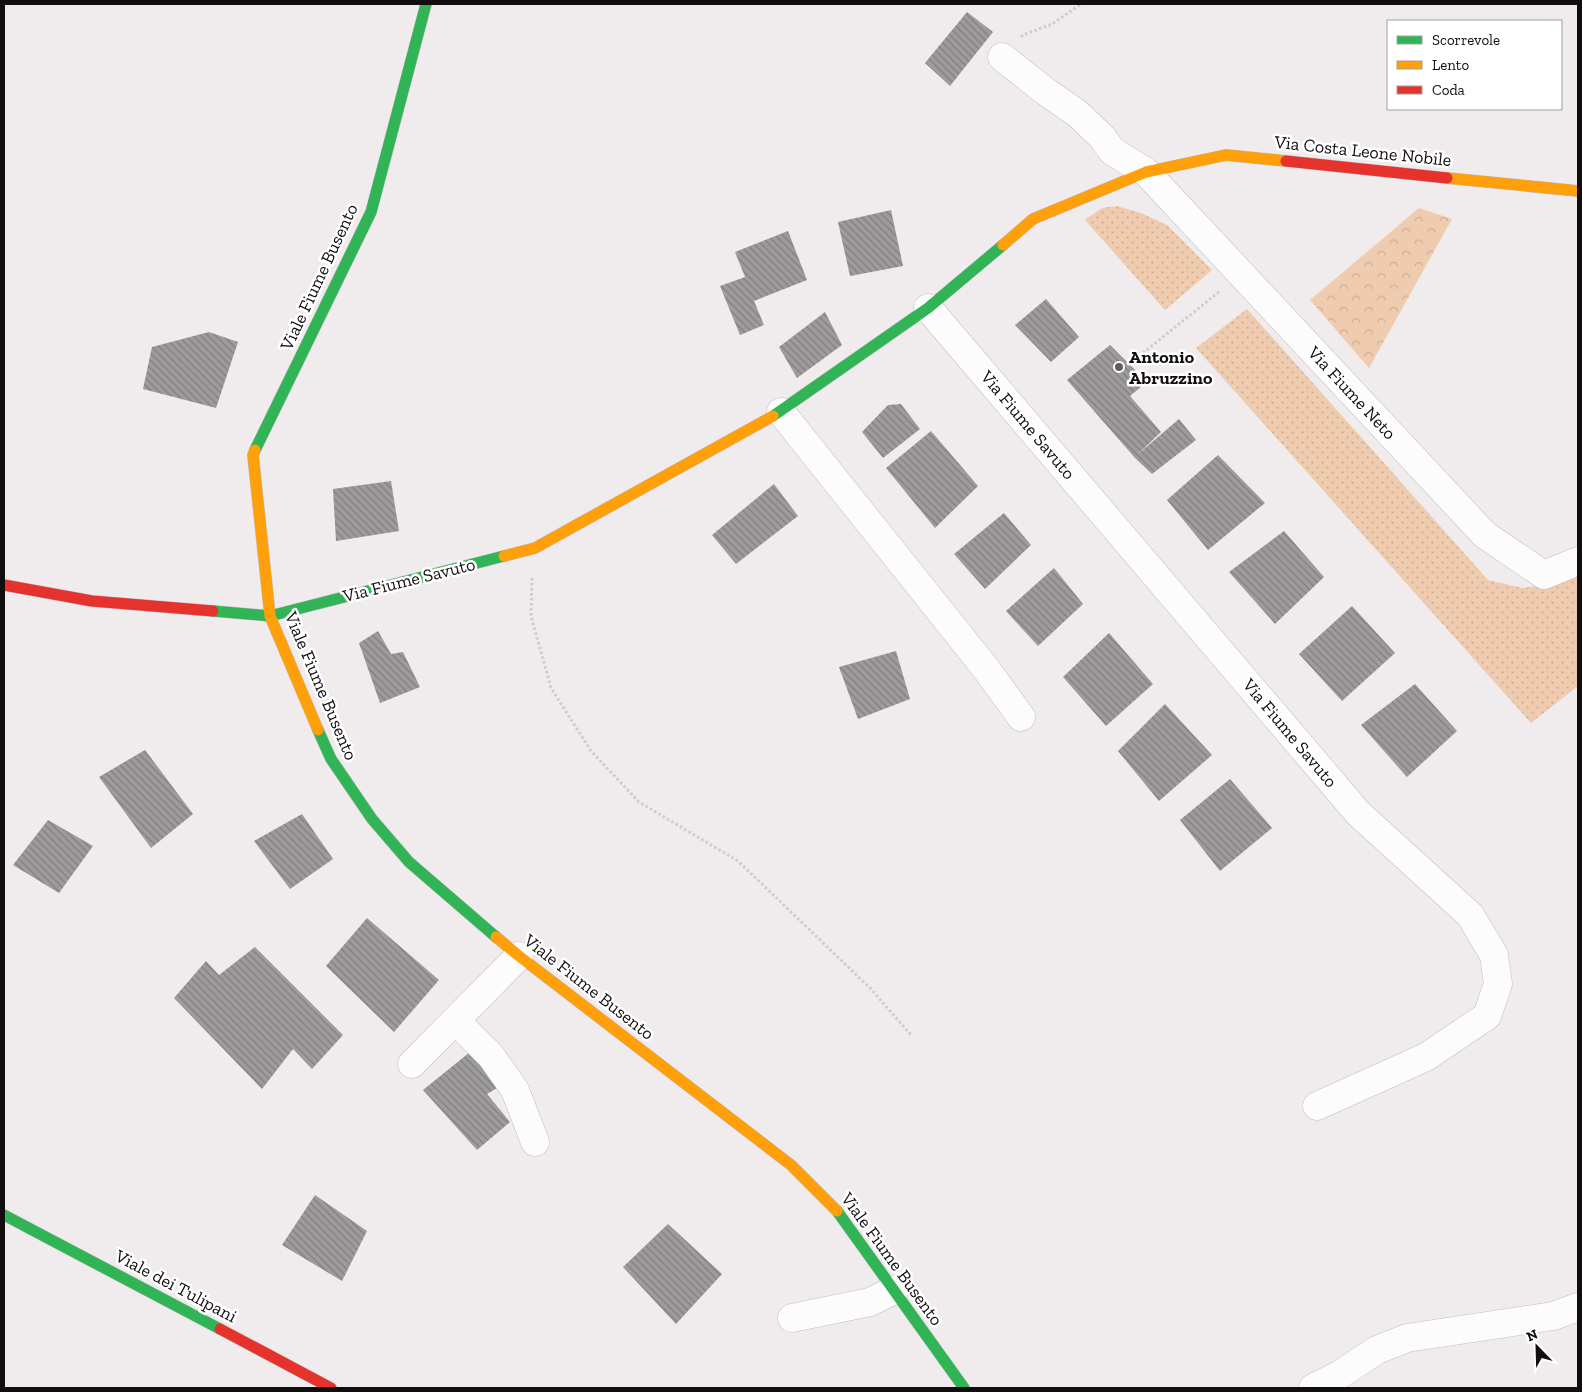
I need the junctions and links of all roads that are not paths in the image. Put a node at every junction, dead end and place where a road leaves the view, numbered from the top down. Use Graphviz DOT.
graph roads {
  1 [pos="426,4"];
  2 [pos="1002,57"];
  3 [pos="1146,172"];
  4 [pos="1578,191"];
  5 [pos="928,308"];
  6 [pos="781,412"];
  7 [pos="1578,561"];
  8 [pos="4,585"];
  9 [pos="270,616"];
  10 [pos="1021,717"];
  11 [pos="519,956"];
  12 [pos="456,1020"];
  13 [pos="412,1064"];
  14 [pos="1317,1106"];
  15 [pos="535,1142"];
  16 [pos="4,1215"];
  17 [pos="894,1290"];
  18 [pos="1578,1307"];
  19 [pos="792,1318"];
  20 [pos="297,1380"];
  21 [pos="331,1388"];
  22 [pos="964,1388"];
  23 [pos="1313,1388"];
  1 -- 9 [label="street, Viale Fiume Busento"];
  2 -- 3 [label="street, Via Fiume Neto"];
  3 -- 4 [label="street, Via Costa Leone Nobile"];
  3 -- 5 [label="street, Via Fiume Savuto"];
  3 -- 7 [label="street, Via Fiume Neto"];
  5 -- 6 [label="street, Via Fiume Savuto"];
  5 -- 14 [label="street, Via Fiume Savuto"];
  6 -- 9 [label="street, Via Fiume Savuto"];
  6 -- 10 [label="street"];
  8 -- 9 [label="street, Via Fiume Savuto"];
  9 -- 11 [label="street, Viale Fiume Busento"];
  11 -- 12 [label="street"];
  11 -- 17 [label="street, Viale Fiume Busento"];
  12 -- 13 [label="street"];
  12 -- 15 [label="street"];
  16 -- 20 [label="street, Viale dei Tulipani"];
  17 -- 19 [label="street"];
  17 -- 22 [label="street, Viale Fiume Busento"];
  18 -- 23 [label="street"];
  20 -- 21 [label="street, Viale dei Tulipani"];
}
